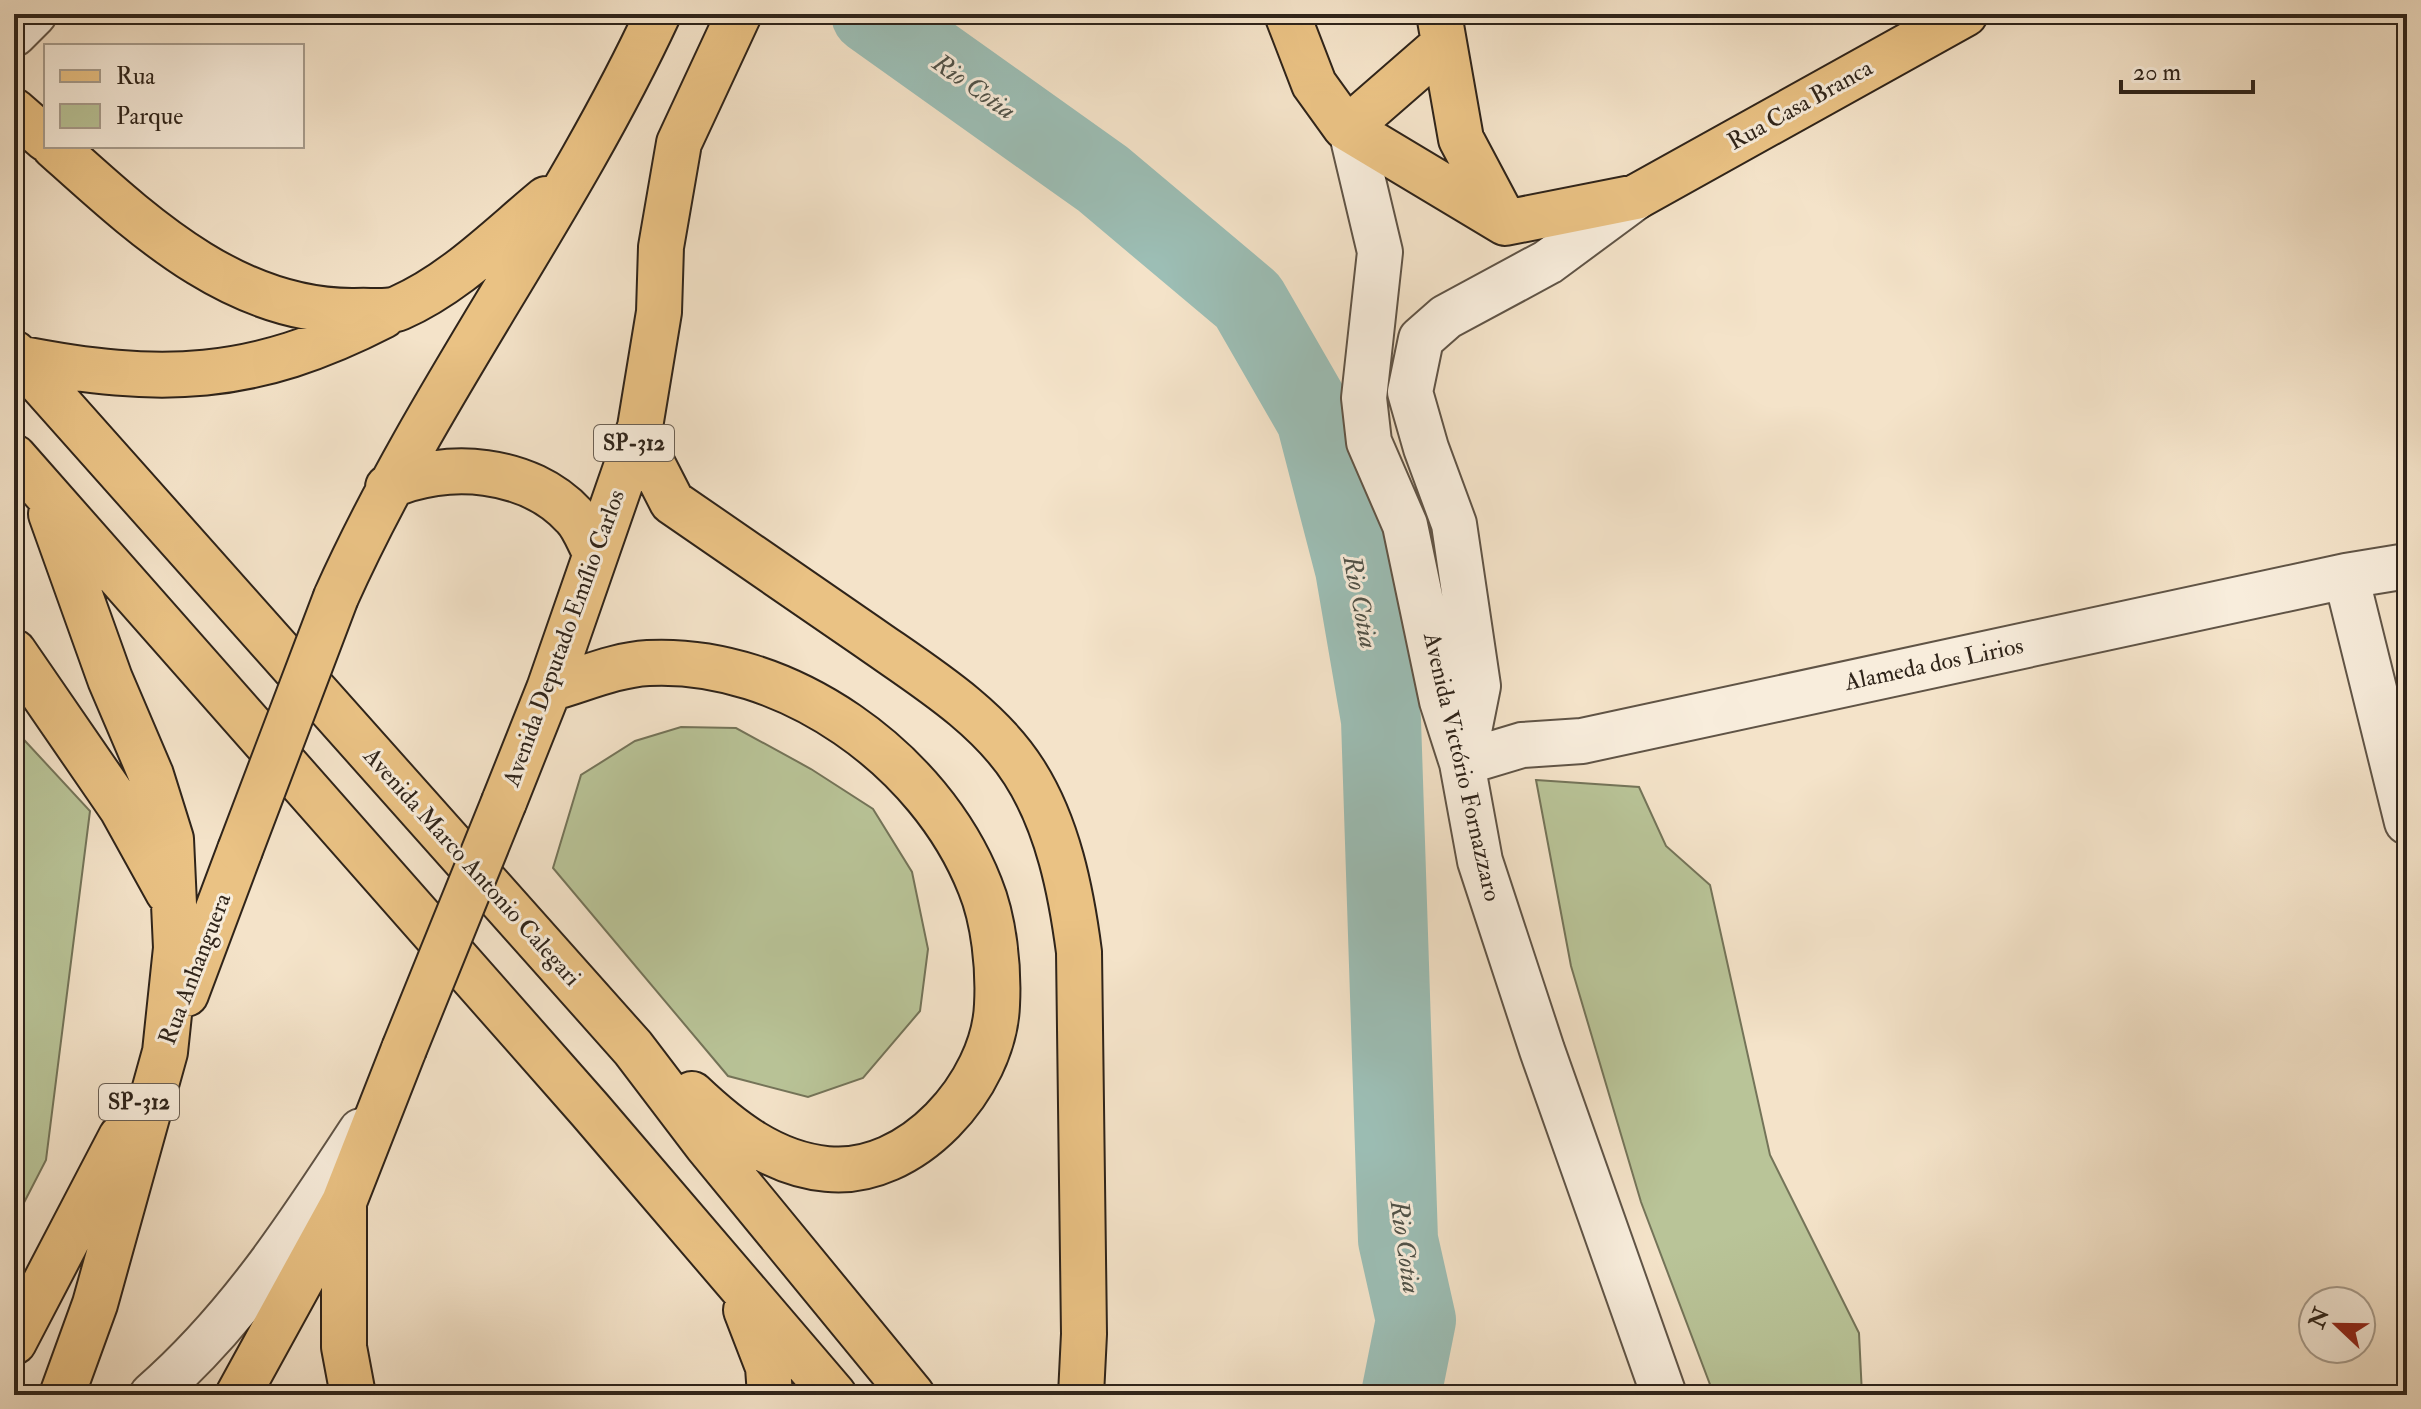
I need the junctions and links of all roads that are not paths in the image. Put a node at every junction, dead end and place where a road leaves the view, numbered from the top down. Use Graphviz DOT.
graph roads {
  1 [pos="34,14"];
  2 [pos="739,14"];
  3 [pos="1287,14"];
  4 [pos="1909,14"];
  5 [pos="1965,14"];
  6 [pos="655,20"];
  7 [pos="1441,30"];
  8 [pos="14,34"];
  9 [pos="14,111"];
  10 [pos="1779,117"];
  11 [pos="1348,126"];
  12 [pos="44,137"];
  13 [pos="56,148"];
  14 [pos="572,177"];
  15 [pos="1636,197"];
  16 [pos="1505,223"];
  17 [pos="396,310"];
  18 [pos="16,355"];
  19 [pos="640,427"];
  20 [pos="27,472"];
  21 [pos="388,487"];
  22 [pos="596,554"];
  23 [pos="2407,566"];
  24 [pos="2346,576"];
  25 [pos="14,652"];
  26 [pos="549,689"];
  27 [pos="1462,763"];
  28 [pos="2407,822"];
  29 [pos="176,905"];
  30 [pos="633,1048"];
  31 [pos="165,1052"];
  32 [pos="398,1066"];
  33 [pos="344,1202"];
  34 [pos="737,1285"];
  35 [pos="14,1342"];
  36 [pos="62,1395"];
  37 [pos="152,1395"];
  38 [pos="238,1395"];
  39 [pos="353,1395"];
  40 [pos="770,1395"];
  41 [pos="834,1395"];
  42 [pos="912,1395"];
  43 [pos="1081,1395"];
  44 [pos="1664,1395"];
  1 -- 8 [label="street"];
  2 -- 19 [label="main road, Avenida Deputado Emílio Carlos / SP-312"];
  3 -- 11 [label="main road, Avenida Victório Fornazzaro"];
  4 -- 10 [label="main road"];
  5 -- 10 [label="main road, Rua Casa Branca"];
  6 -- 14 [label="main road, SP-312"];
  7 -- 11 [label="main road"];
  7 -- 16 [label="main road"];
  9 -- 12 [label="main road"];
  10 -- 15 [label="main road, Rua Casa Branca"];
  11 -- 16 [label="main road"];
  11 -- 27 [label="street, Avenida Victório Fornazzaro"];
  13 -- 17 [label="main road"];
  14 -- 17 [label="main road"];
  14 -- 21 [label="main road, SP-312"];
  15 -- 16 [label="main road, Rua Casa Branca"];
  15 -- 27 [label="street"];
  17 -- 18 [label="main road"];
  18 -- 30 [label="main road, Avenida Marco Antonio Calegari"];
  19 -- 22 [label="main road, Avenida Deputado Emílio Carlos / SP-312"];
  19 -- 43 [label="main road"];
  20 -- 29 [label="main road"];
  20 -- 34 [label="main road"];
  21 -- 22 [label="main road"];
  21 -- 31 [label="main road, Rua Anhanguera / SP-312, bridge"];
  22 -- 26 [label="main road, Avenida Deputado Emílio Carlos / SP-312"];
  23 -- 24 [label="street, Alameda dos Lirios"];
  24 -- 27 [label="street, Alameda dos Lirios"];
  24 -- 28 [label="street"];
  25 -- 29 [label="main road"];
  26 -- 30 [label="main road"];
  26 -- 32 [label="main road, Avenida Deputado Emílio Carlos / SP-312, bridge"];
  27 -- 44 [label="street, Avenida Victório Fornazzaro"];
  29 -- 31 [label="main road"];
  30 -- 42 [label="main road, Avenida Marco Antonio Calegari"];
  31 -- 35 [label="main road, Rua Anhanguera / SP-312"];
  31 -- 36 [label="main road"];
  32 -- 33 [label="main road, SP-312"];
  32 -- 37 [label="street"];
  33 -- 38 [label="main road, SP-312"];
  33 -- 39 [label="main road"];
  34 -- 40 [label="main road"];
  34 -- 41 [label="main road"];
}
